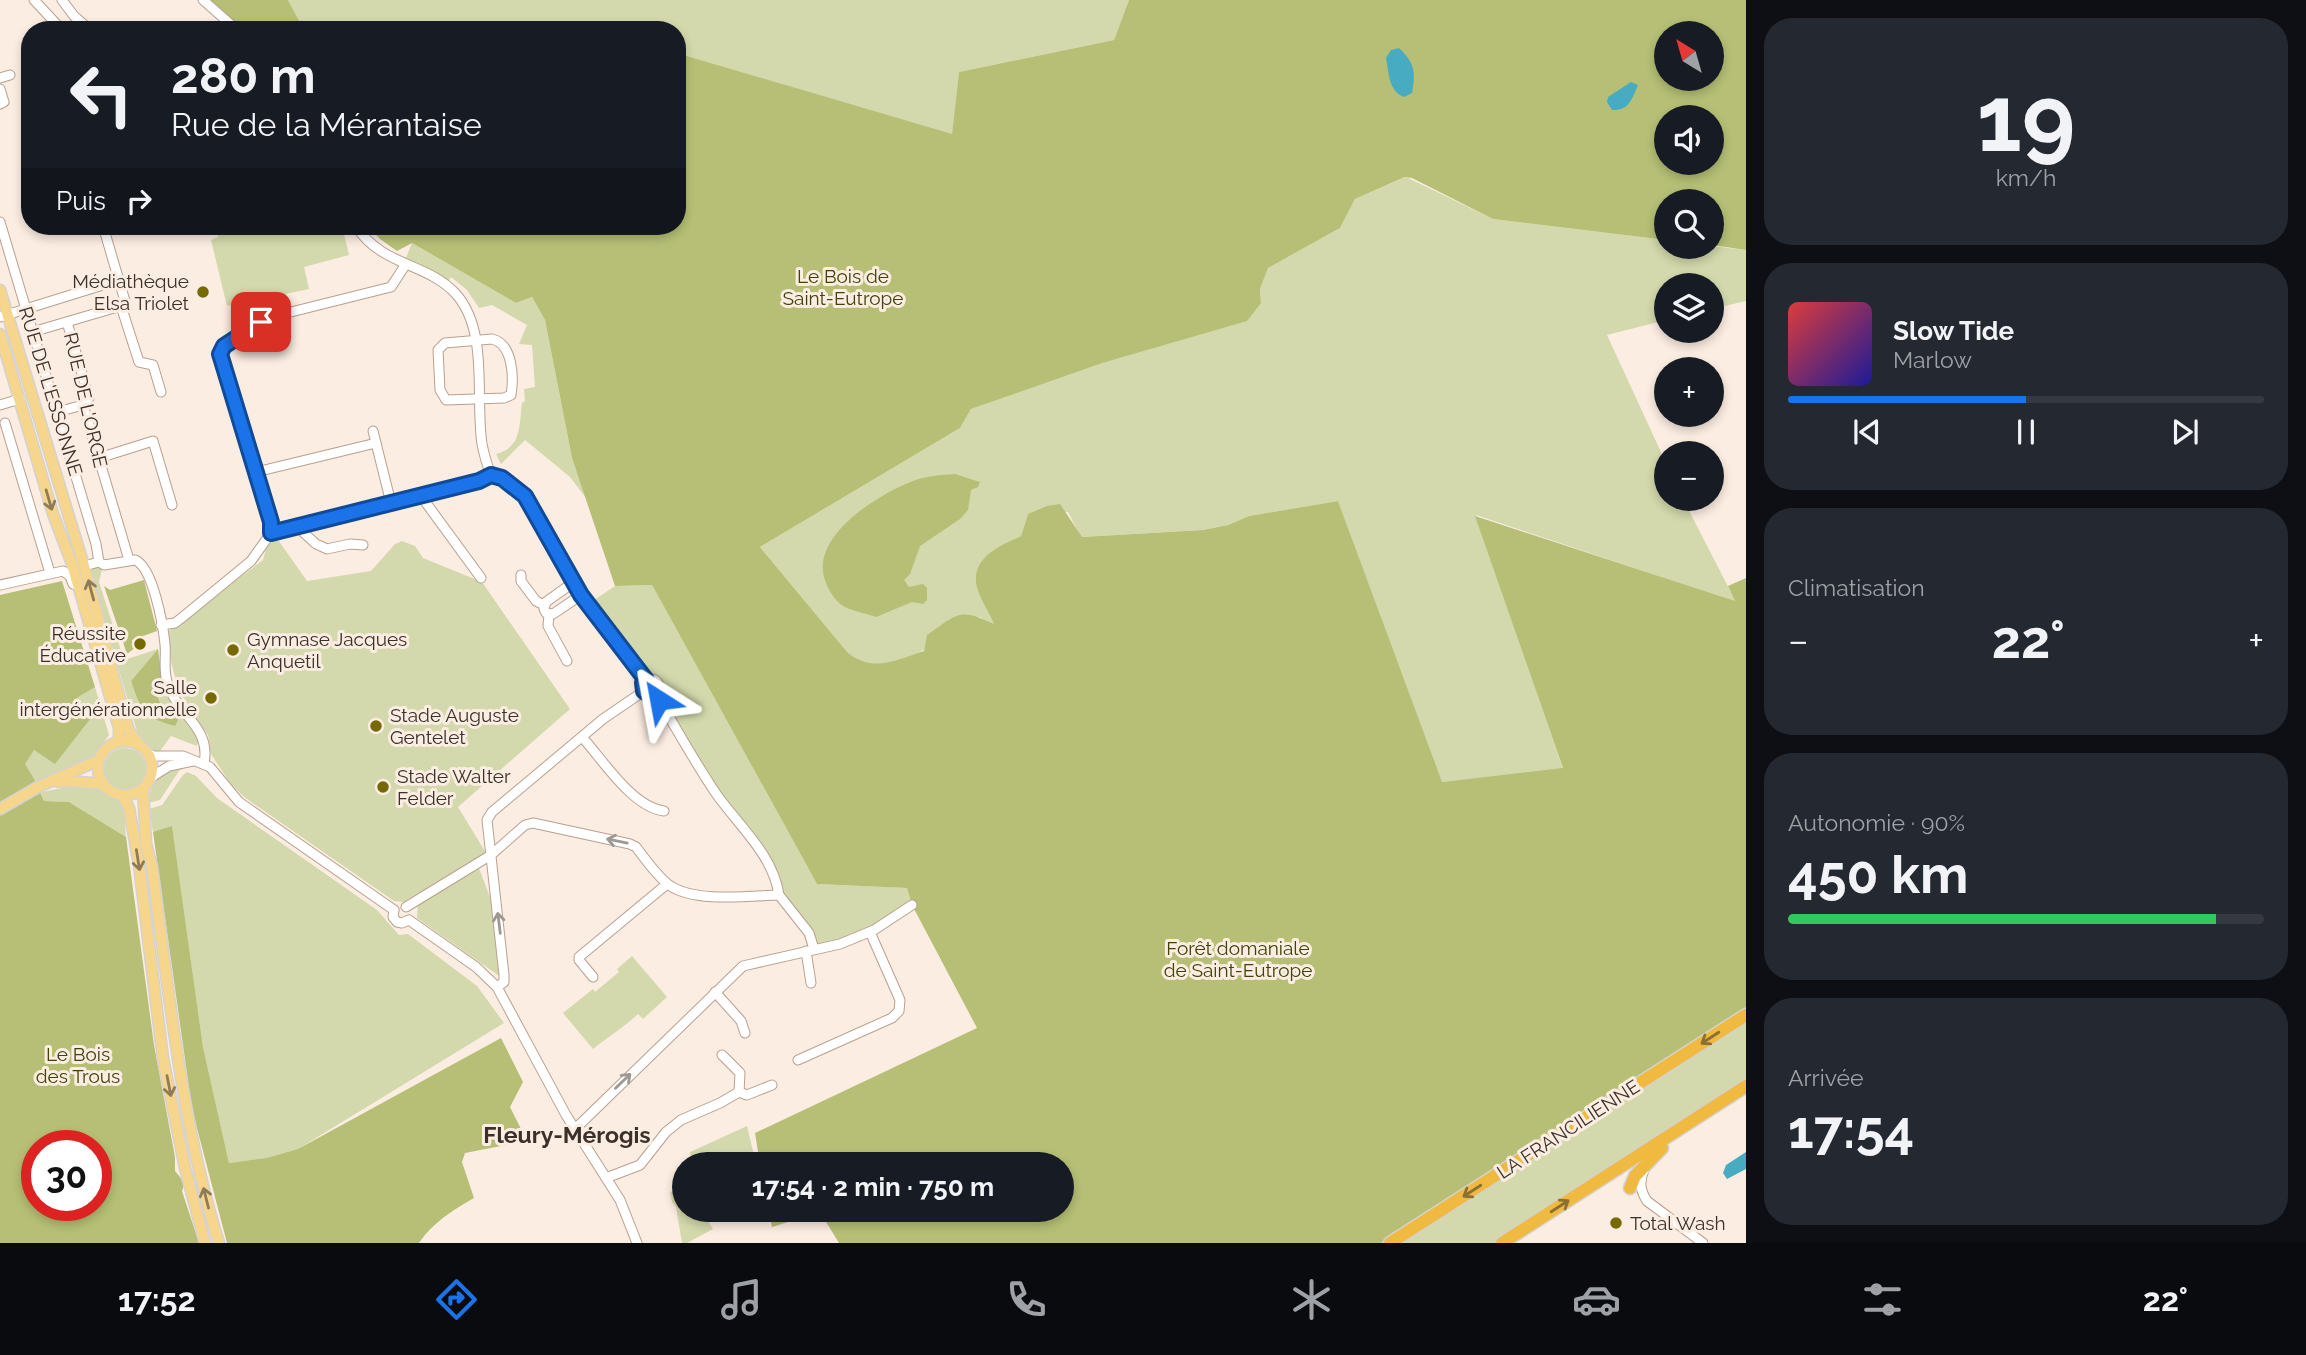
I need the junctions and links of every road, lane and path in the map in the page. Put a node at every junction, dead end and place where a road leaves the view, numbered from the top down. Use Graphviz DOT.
graph roads {
  1 [pos="34,0"];
  2 [pos="203,0"];
  3 [pos="63,1"];
  4 [pos="54,21"];
  5 [pos="80,21"];
  6 [pos="227,21"];
  7 [pos="0,89"];
  8 [pos="0,104"];
  9 [pos="0,222"];
  10 [pos="106,235"];
  11 [pos="364,235"];
  12 [pos="4,246"];
  13 [pos="405,264"];
  14 [pos="119,279"];
  15 [pos="0,289"];
  16 [pos="121,306"];
  17 [pos="26,309"];
  18 [pos="4,316"];
  19 [pos="67,322"];
  20 [pos="39,330"];
  21 [pos="0,334"];
  22 [pos="476,341"];
  23 [pos="161,392"];
  24 [pos="480,399"];
  25 [pos="0,405"];
  26 [pos="27,405"];
  27 [pos="83,405"];
  28 [pos="57,412"];
  29 [pos="3,424"];
  30 [pos="373,431"];
  31 [pos="376,443"];
  32 [pos="99,458"];
  33 [pos="256,472"];
  34 [pos="491,475"];
  35 [pos="61,489"];
  36 [pos="421,496"];
  37 [pos="391,503"];
  38 [pos="172,505"];
  39 [pos="301,526"];
  40 [pos="271,533"];
  41 [pos="363,545"];
  42 [pos="129,560"];
  43 [pos="99,562"];
  44 [pos="84,566"];
  45 [pos="50,573"];
  46 [pos="521,575"];
  47 [pos="481,578"];
  48 [pos="574,582"];
  49 [pos="0,585"];
  50 [pos="581,595"];
  51 [pos="544,605"];
  52 [pos="549,615"];
  53 [pos="161,625"];
  54 [pos="91,631"];
  55 [pos="566,662"];
  56 [pos="646,680"];
  57 [pos="644,691"];
  58 [pos="656,694"];
  59 [pos="583,737"];
  60 [pos="119,742"];
  61 [pos="144,750"];
  62 [pos="99,760"];
  63 [pos="202,763"];
  64 [pos="150,778"];
  65 [pos="103,784"];
  66 [pos="38,787"];
  67 [pos="143,788"];
  68 [pos="122,795"];
  69 [pos="0,809"];
  70 [pos="664,811"];
  71 [pos="491,855"];
  72 [pos="667,884"];
  73 [pos="779,895"];
  74 [pos="912,905"];
  75 [pos="406,907"];
  76 [pos="394,910"];
  77 [pos="409,920"];
  78 [pos="870,932"];
  79 [pos="810,950"];
  80 [pos="593,977"];
  81 [pos="811,983"];
  82 [pos="497,987"];
  83 [pos="715,992"];
  84 [pos="1746,1015"];
  85 [pos="746,1033"];
  86 [pos="722,1055"];
  87 [pos="798,1060"];
  88 [pos="772,1085"];
  89 [pos="1746,1086"];
  90 [pos="739,1092"];
  91 [pos="1726,1099"];
  92 [pos="575,1129"];
  93 [pos="1644,1166"];
  94 [pos="606,1178"];
  95 [pos="1630,1188"];
  96 [pos="205,1243"];
  97 [pos="219,1243"];
  98 [pos="637,1243"];
  99 [pos="1390,1243"];
  100 [pos="1502,1243"];
  101 [pos="1703,1243"];
  1 -- 4 [label="street"];
  2 -- 6 [label="street"];
  3 -- 5 [label="street"];
  7 -- 8 [label="street"];
  9 -- 12 [label="street, RUE DE L'ESSONNE"];
  10 -- 14 [label="street"];
  11 -- 13 [label="street"];
  12 -- 17 [label="street, RUE DE L'ESSONNE"];
  13 -- 22 [label="street"];
  13 -- 33 [label="street"];
  14 -- 16 [label="street"];
  14 -- 17 [label="street"];
  15 -- 18 [label="main road"];
  16 -- 19 [label="street"];
  16 -- 23 [label="street"];
  17 -- 18 [label="street"];
  17 -- 28 [label="street, RUE DE L'ESSONNE"];
  18 -- 26 [label="main road"];
  19 -- 20 [label="street"];
  19 -- 27 [label="street, RUE DE L'ORGE"];
  21 -- 26 [label="main road"];
  22 -- 24 [label="street"];
  22 -- 24 [label="street"];
  22 -- 24 [label="street"];
  24 -- 34 [label="street"];
  25 -- 26 [label="street"];
  26 -- 29 [label="street"];
  26 -- 35 [label="main road"];
  26 -- 35 [label="main road"];
  26 -- 54 [label="main road, one-way"];
  27 -- 28 [label="street"];
  27 -- 32 [label="street, RUE DE L'ORGE"];
  28 -- 43 [label="street, RUE DE L'ESSONNE"];
  29 -- 45 [label="street"];
  30 -- 31 [label="street"];
  31 -- 33 [label="street"];
  31 -- 37 [label="street"];
  32 -- 38 [label="street"];
  32 -- 42 [label="street, RUE DE L'ORGE"];
  33 -- 40 [label="street"];
  34 -- 36 [label="street"];
  34 -- 48 [label="street"];
  35 -- 44 [label="main road"];
  36 -- 37 [label="street"];
  36 -- 47 [label="street"];
  37 -- 39 [label="street"];
  39 -- 40 [label="street"];
  39 -- 41 [label="street"];
  40 -- 53 [label="street"];
  42 -- 43 [label="street"];
  42 -- 53 [label="street"];
  43 -- 44 [label="street"];
  61 -- 44 [label="main road, one-way"];
  45 -- 49 [label="street"];
  45 -- 54 [label="street"];
  46 -- 51 [label="street"];
  48 -- 50 [label="street"];
  48 -- 51 [label="street"];
  50 -- 52 [label="street"];
  50 -- 56 [label="street"];
  51 -- 52 [label="street"];
  52 -- 55 [label="street"];
  53 -- 63 [label="street"];
  54 -- 60 [label="main road"];
  56 -- 57 [label="street"];
  56 -- 58 [label="street"];
  57 -- 58 [label="street"];
  57 -- 59 [label="street"];
  58 -- 73 [label="street"];
  59 -- 70 [label="street"];
  59 -- 71 [label="street"];
  60 -- 61 [label="main road"];
  60 -- 62 [label="main road"];
  61 -- 63 [label="street"];
  61 -- 64 [label="main road"];
  62 -- 65 [label="main road"];
  62 -- 66 [label="main road"];
  63 -- 64 [label="street"];
  63 -- 76 [label="street"];
  64 -- 67 [label="main road"];
  65 -- 66 [label="main road"];
  65 -- 68 [label="main road"];
  66 -- 69 [label="main road"];
  67 -- 68 [label="main road"];
  97 -- 67 [label="main road, one-way"];
  68 -- 96 [label="main road, one-way"];
  72 -- 71 [label="street, one-way"];
  71 -- 75 [label="street"];
  82 -- 71 [label="street, one-way"];
  72 -- 73 [label="street"];
  72 -- 80 [label="street"];
  73 -- 79 [label="street"];
  74 -- 78 [label="street"];
  75 -- 76 [label="street"];
  75 -- 77 [label="street"];
  76 -- 77 [label="street"];
  77 -- 82 [label="street"];
  78 -- 79 [label="street"];
  78 -- 87 [label="street"];
  79 -- 81 [label="street"];
  79 -- 83 [label="street"];
  82 -- 92 [label="street"];
  83 -- 85 [label="street"];
  92 -- 83 [label="street, one-way"];
  84 -- 99 [label="highway, LA FRANCILIENNE, one-way"];
  86 -- 90 [label="street"];
  88 -- 90 [label="street"];
  89 -- 91 [label="highway"];
  90 -- 94 [label="street"];
  91 -- 93 [label="highway"];
  100 -- 91 [label="highway, one-way"];
  92 -- 94 [label="street"];
  93 -- 95 [label="highway"];
  93 -- 101 [label="street"];
  94 -- 98 [label="street"];
}
